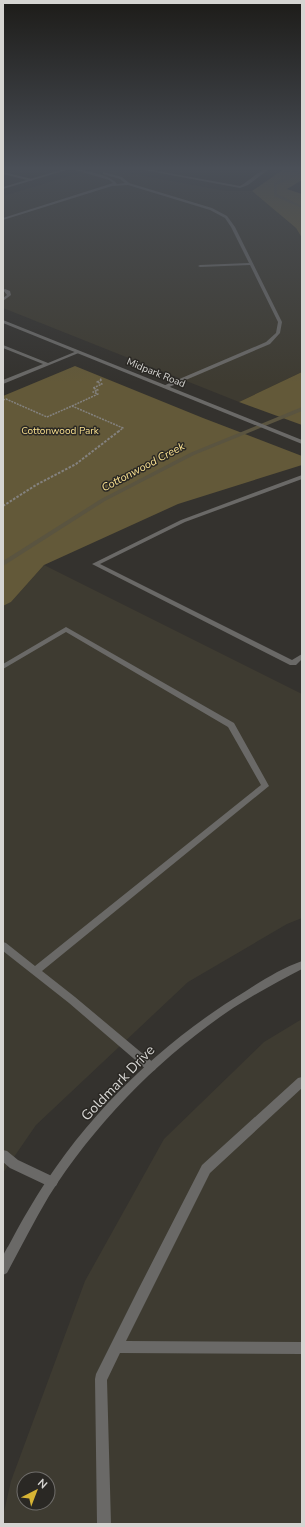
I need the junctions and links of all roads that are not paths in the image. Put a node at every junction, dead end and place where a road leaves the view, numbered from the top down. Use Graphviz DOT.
graph roads {
  1 [pos="240,240"];
  2 [pos="252,264"];
  3 [pos="200,266"];
  4 [pos="5,290"];
  5 [pos="3,300"];
  6 [pos="3,321"];
  7 [pos="3,346"];
  8 [pos="79,352"];
  9 [pos="47,364"];
  10 [pos="3,382"];
  11 [pos="165,387"];
  12 [pos="302,442"];
  13 [pos="302,477"];
  14 [pos="302,656"];
  15 [pos="3,667"];
  16 [pos="3,946"];
  17 [pos="302,965"];
  18 [pos="35,971"];
  19 [pos="151,1067"];
  20 [pos="302,1081"];
  21 [pos="3,1155"];
  22 [pos="52,1182"];
  23 [pos="3,1269"];
  24 [pos="116,1348"];
  25 [pos="302,1348"];
  26 [pos="104,1524"];
  1 -- 2 [label="street"];
  2 -- 3 [label="street"];
  2 -- 11 [label="street"];
  4 -- 5 [label="street"];
  6 -- 8 [label="street, Midpark Road"];
  7 -- 9 [label="street"];
  8 -- 9 [label="street"];
  8 -- 11 [label="street, Midpark Road"];
  9 -- 10 [label="street"];
  11 -- 12 [label="street, Midpark Road"];
  13 -- 14 [label="street"];
  15 -- 18 [label="street"];
  16 -- 18 [label="street"];
  17 -- 19 [label="street, Goldmark Drive"];
  18 -- 19 [label="street"];
  19 -- 22 [label="street, Goldmark Drive"];
  20 -- 24 [label="street"];
  21 -- 22 [label="street"];
  22 -- 23 [label="street, Goldmark Drive"];
  24 -- 25 [label="street"];
  24 -- 26 [label="street"];
}
